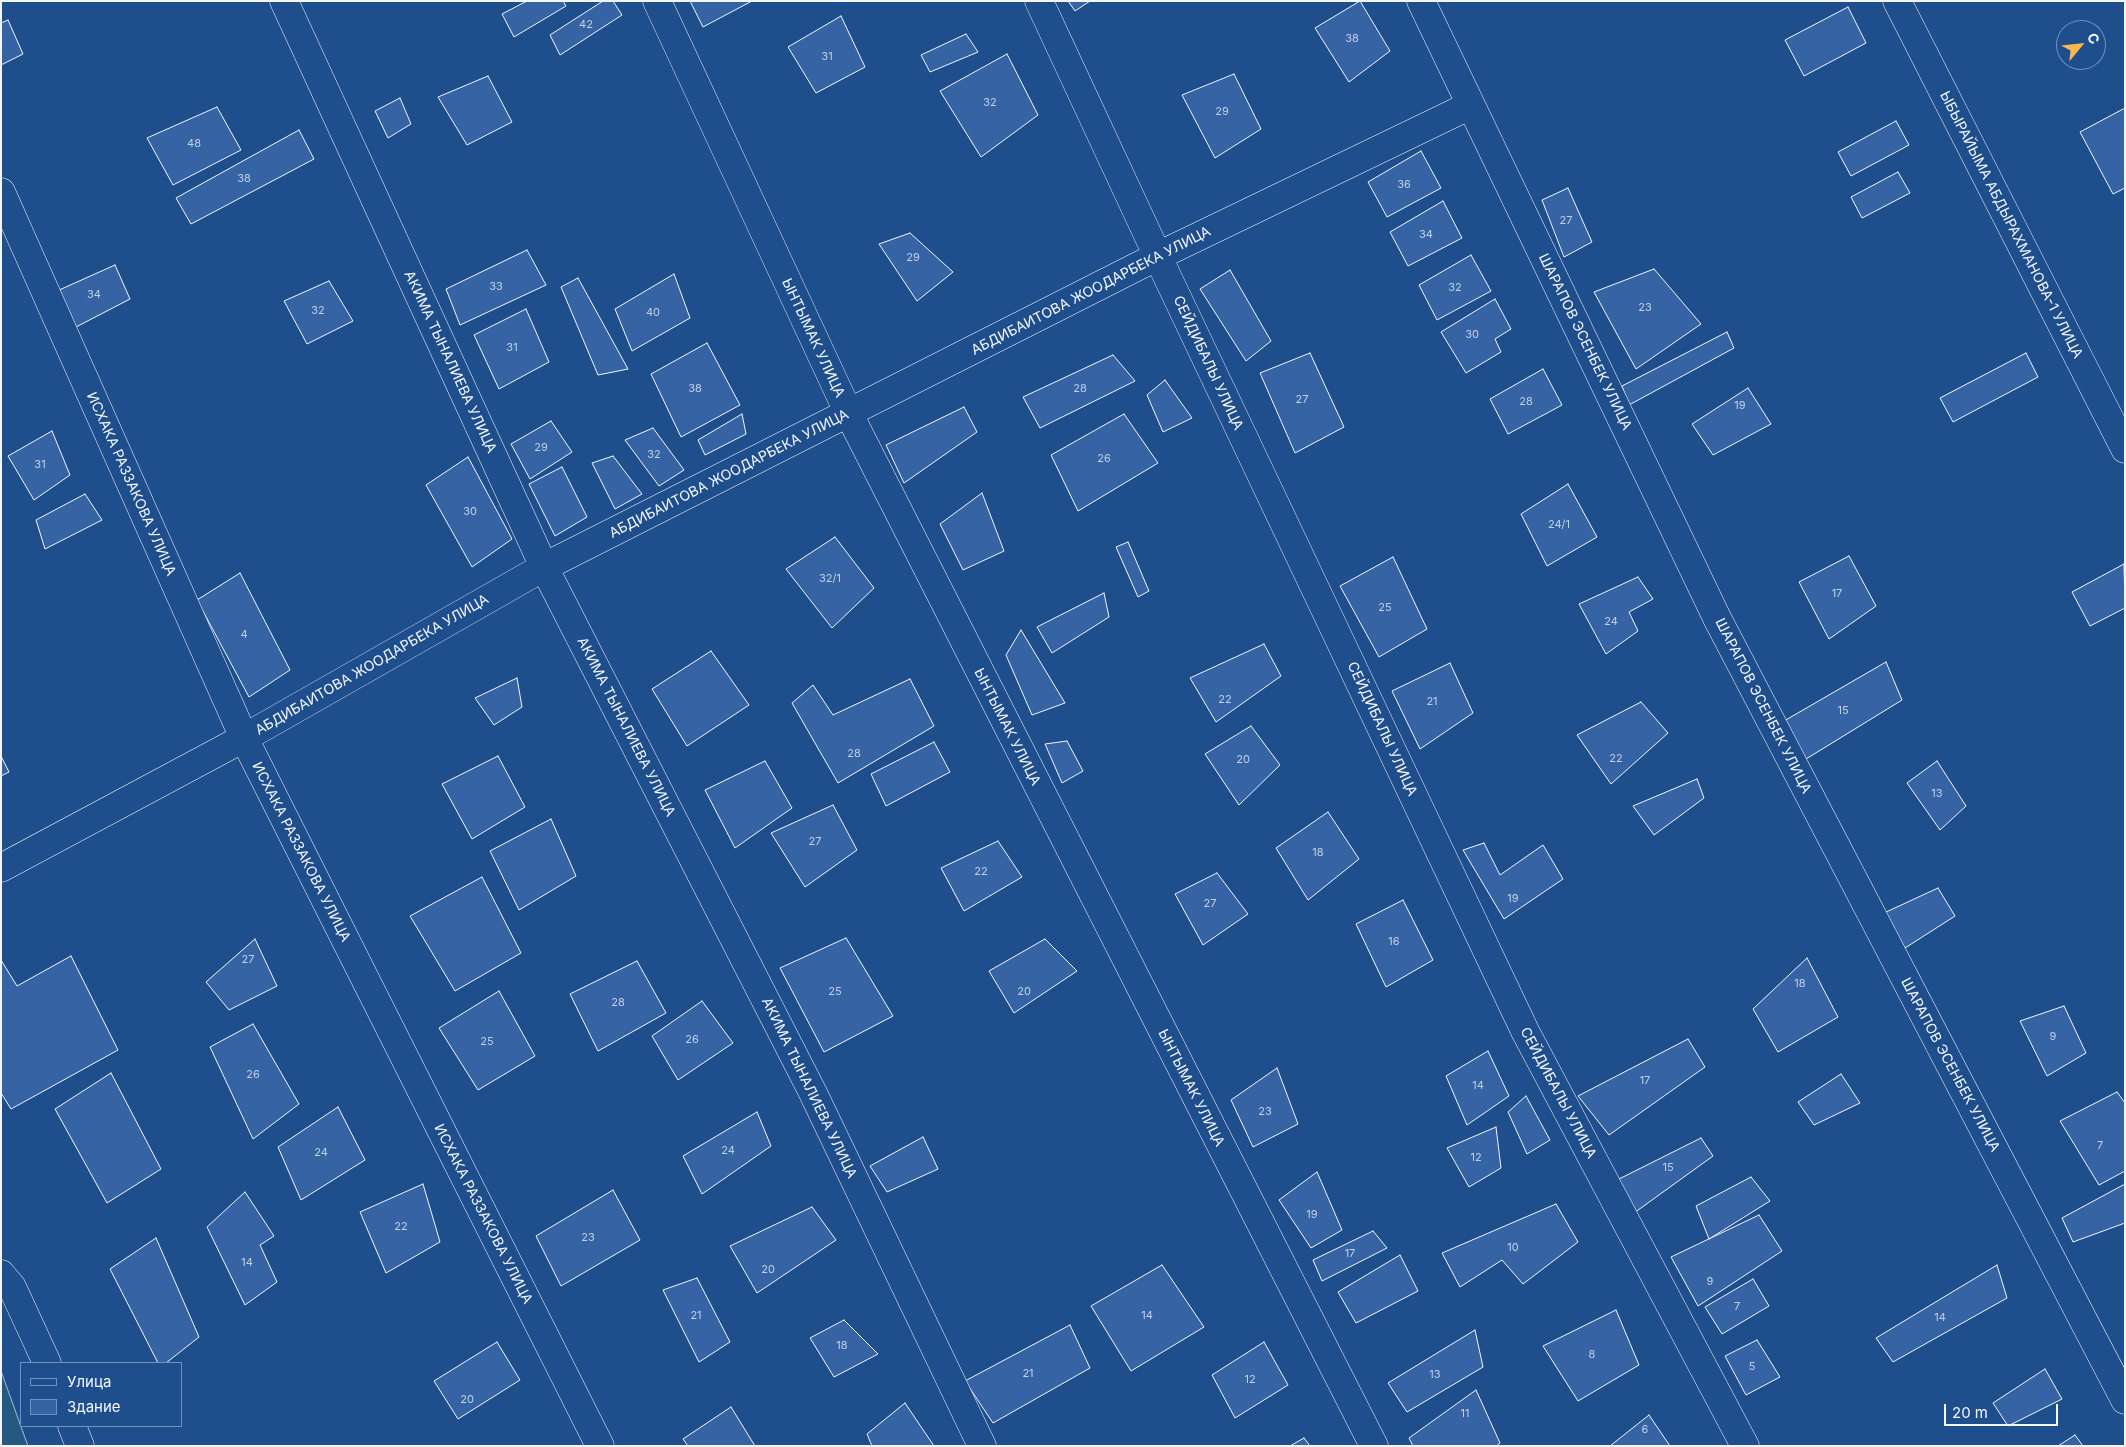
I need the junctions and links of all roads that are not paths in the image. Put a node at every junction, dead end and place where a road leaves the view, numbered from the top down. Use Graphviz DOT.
graph roads {
  1 [pos="284,1"];
  2 [pos="657,1"];
  3 [pos="1039,1"];
  4 [pos="1421,1"];
  5 [pos="1897,1"];
  6 [pos="1471,105"];
  7 [pos="1,192"];
  8 [pos="1158,256"];
  9 [pos="849,414"];
  10 [pos="2125,450"];
  11 [pos="544,567"];
  12 [pos="244,738"];
  13 [pos="1,868"];
  14 [pos="1,1274"];
  15 [pos="47,1362"];
  16 [pos="2125,1400"];
  17 [pos="72,1427"];
  18 [pos="80,1446"];
  19 [pos="600,1446"];
  20 [pos="982,1446"];
  21 [pos="1374,1446"];
  22 [pos="1746,1446"];
  1 -- 11 [label="street, АКИМА ТЫНАЛИЕВА УЛИЦА"];
  2 -- 9 [label="street, ЫНТЫМАК УЛИЦА"];
  3 -- 8 [label="street, СЕЙДИБАЛЫ УЛИЦА"];
  4 -- 6 [label="street, ШАРАПОВ ЭСЕНБЕК УЛИЦА"];
  5 -- 10 [label="street, ЫБЫРАЙЫМА АБДЫРАХМАНОВА-1 УЛИЦА"];
  6 -- 8 [label="street, АБДИБАИТОВА ЖООДАРБЕКА УЛИЦА"];
  6 -- 16 [label="street, ШАРАПОВ ЭСЕНБЕК УЛИЦА"];
  7 -- 12 [label="street, ИСХАКА РАЗЗАКОВА УЛИЦА"];
  8 -- 9 [label="street, АБДИБАИТОВА ЖООДАРБЕКА УЛИЦА"];
  8 -- 22 [label="street, СЕЙДИБАЛЫ УЛИЦА"];
  9 -- 11 [label="street, АБДИБАИТОВА ЖООДАРБЕКА УЛИЦА"];
  9 -- 21 [label="street, ЫНТЫМАК УЛИЦА"];
  11 -- 12 [label="street, АБДИБАИТОВА ЖООДАРБЕКА УЛИЦА"];
  11 -- 20 [label="street, АКИМА ТЫНАЛИЕВА УЛИЦА"];
  12 -- 13 [label="street, АБДИБАИТОВА ЖООДАРБЕКА УЛИЦА"];
  12 -- 19 [label="street, ИСХАКА РАЗЗАКОВА УЛИЦА"];
  14 -- 15 [label="street"];
  17 -- 18 [label="street"];
}
